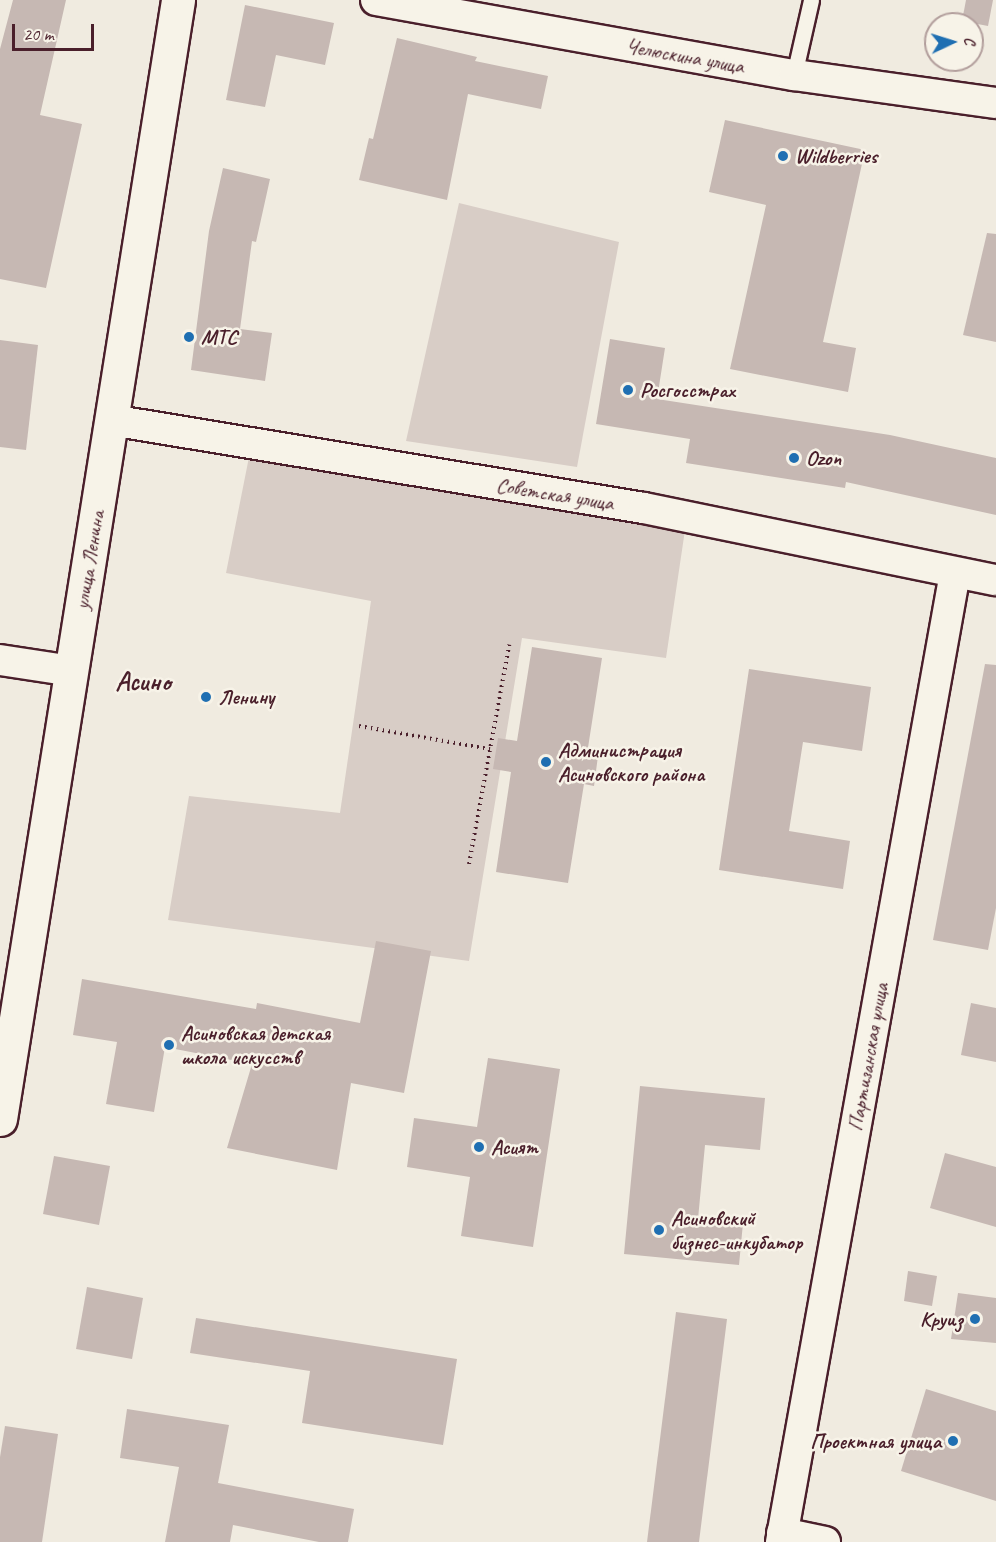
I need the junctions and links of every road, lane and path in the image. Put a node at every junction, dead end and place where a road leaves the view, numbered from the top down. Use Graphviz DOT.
graph roads {
  1 [pos="178,0"];
  2 [pos="376,0"];
  3 [pos="811,0"];
  4 [pos="794,75"];
  5 [pos="996,103"];
  6 [pos="111,420"];
  7 [pos="955,573"];
  8 [pos="996,580"];
  9 [pos="509,645"];
  10 [pos="0,660"];
  11 [pos="72,671"];
  12 [pos="359,726"];
  13 [pos="490,749"];
  14 [pos="469,864"];
  15 [pos="0,1119"];
  16 [pos="781,1538"];
  17 [pos="825,1542"];
  1 -- 6 [label="main road, улица Ленина"];
  2 -- 4 [label="street, Челюскина улица"];
  3 -- 4 [label="lane"];
  4 -- 5 [label="street, Челюскина улица"];
  6 -- 7 [label="street, Советская улица"];
  6 -- 11 [label="main road, улица Ленина"];
  7 -- 8 [label="street, Советская улица"];
  7 -- 16 [label="street, Партизанская улица"];
  9 -- 13 [label="path"];
  10 -- 11 [label="street"];
  11 -- 15 [label="main road, улица Ленина"];
  12 -- 13 [label="path"];
  13 -- 14 [label="path"];
  16 -- 17 [label="street"];
}
